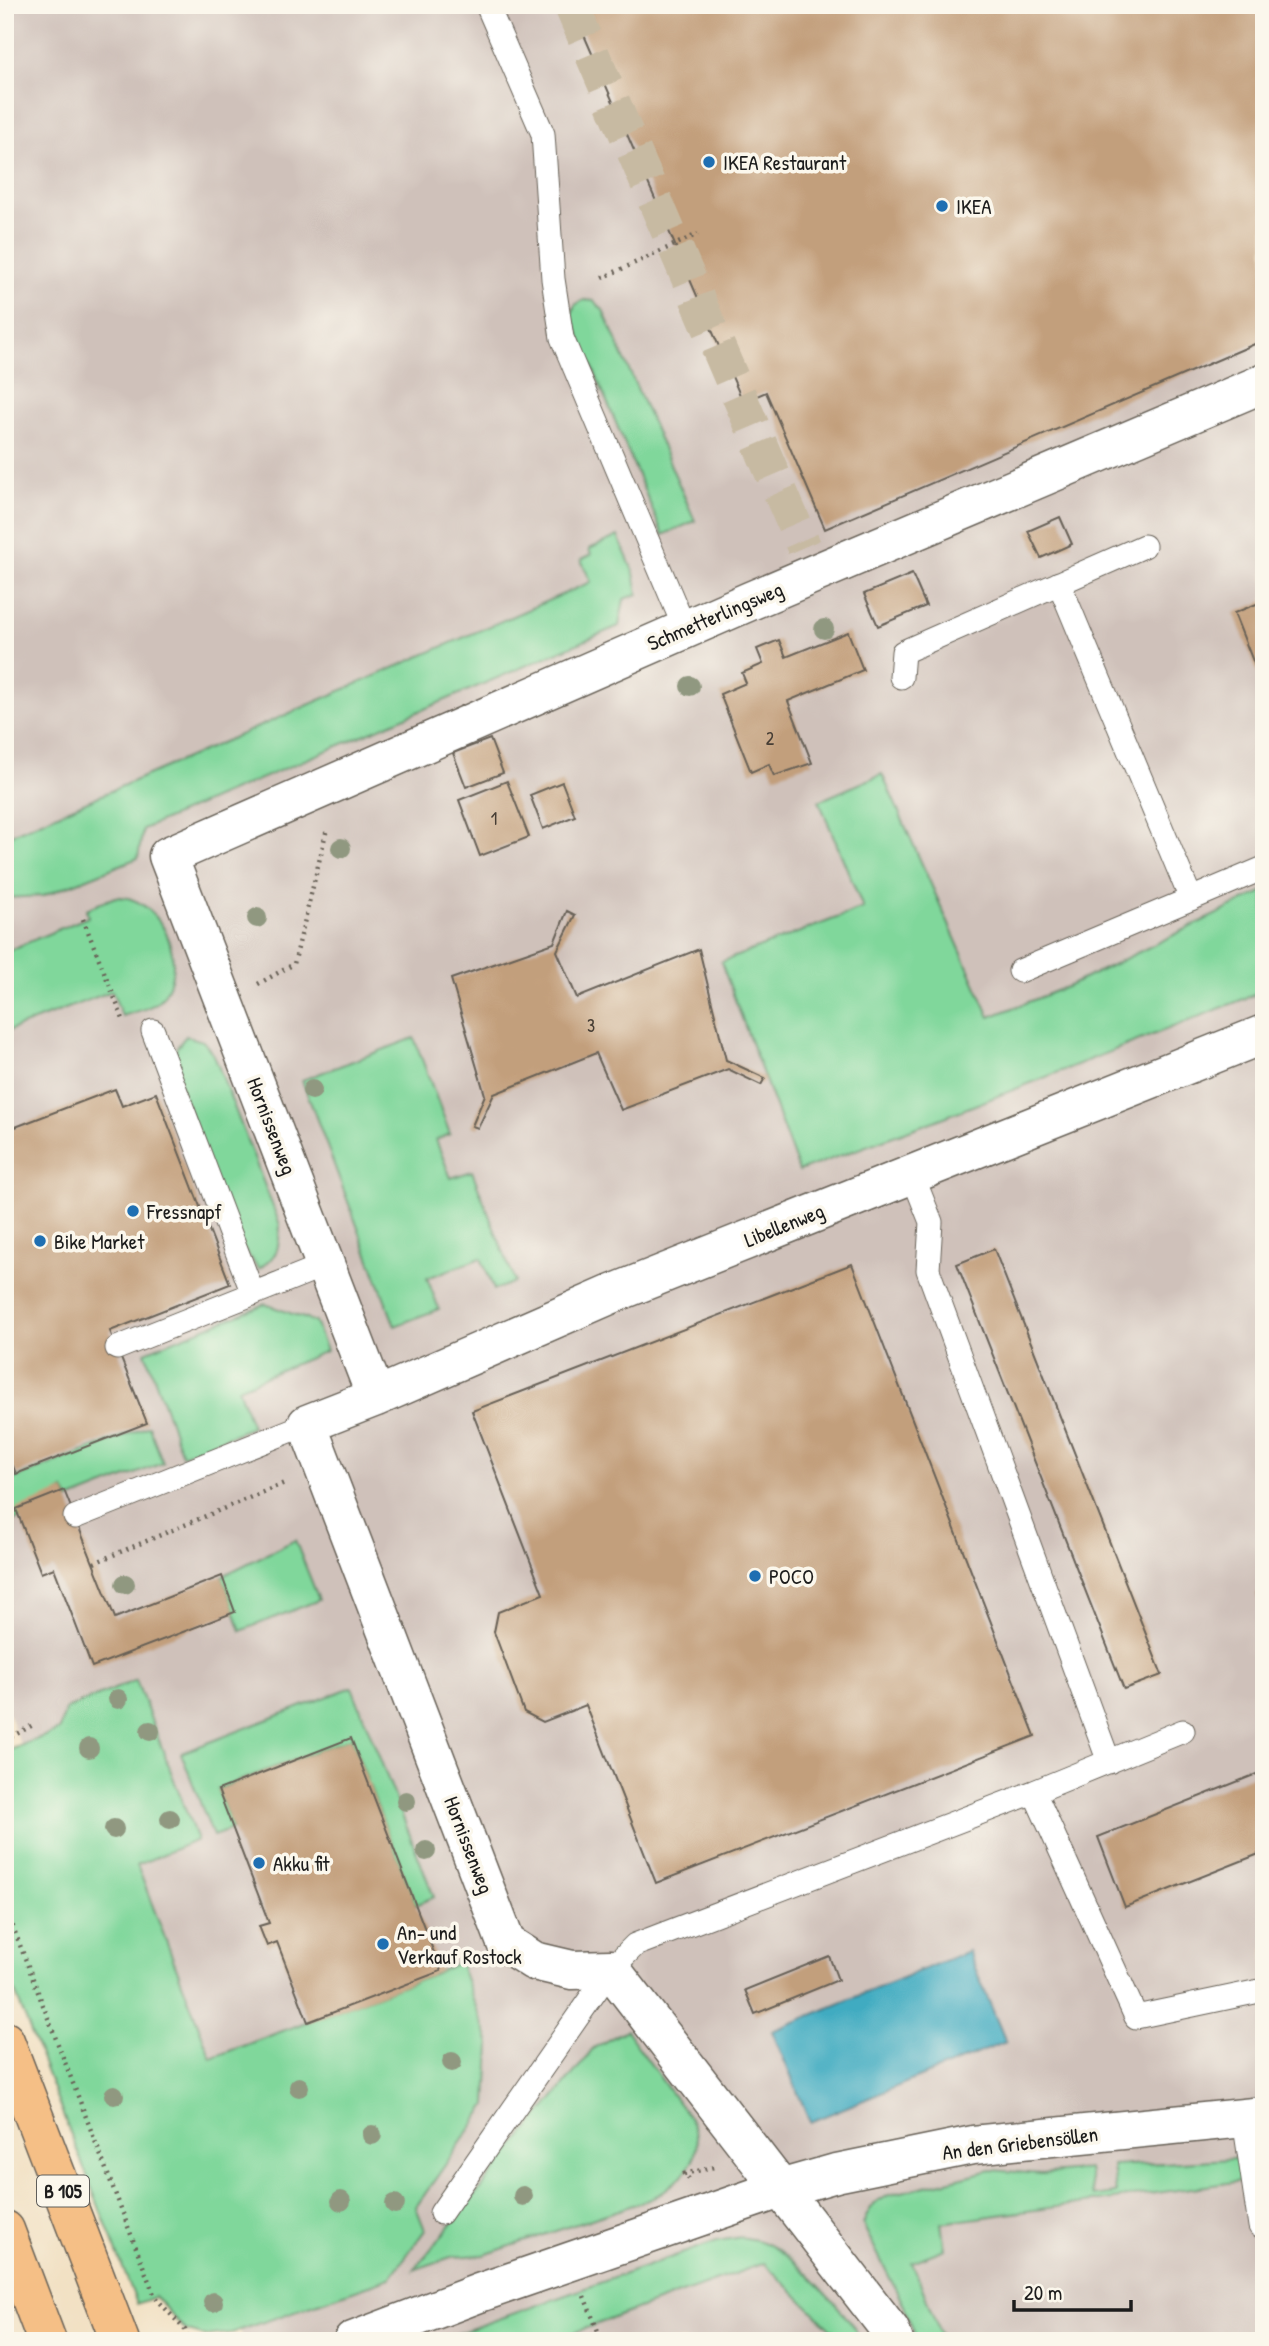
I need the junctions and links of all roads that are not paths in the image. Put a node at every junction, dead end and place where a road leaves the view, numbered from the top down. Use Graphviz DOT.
graph roads {
  1 [pos="487,5"];
  2 [pos="1264,383"];
  3 [pos="1144,546"];
  4 [pos="1059,583"];
  5 [pos="685,629"];
  6 [pos="901,677"];
  7 [pos="168,856"];
  8 [pos="1264,868"];
  9 [pos="1191,899"];
  10 [pos="1020,971"];
  11 [pos="153,1031"];
  12 [pos="1264,1034"];
  13 [pos="912,1174"];
  14 [pos="325,1265"];
  15 [pos="253,1294"];
  16 [pos="117,1348"];
  17 [pos="376,1397"];
  18 [pos="307,1424"];
  19 [pos="75,1517"];
  20 [pos="1183,1731"];
  21 [pos="1109,1762"];
  22 [pos="1034,1793"];
  23 [pos="611,1969"];
  24 [pos="1264,1990"];
  25 [pos="5,2040"];
  26 [pos="1254,2118"];
  27 [pos="780,2189"];
  28 [pos="441,2213"];
  29 [pos="1260,2226"];
  30 [pos="5,2230"];
  31 [pos="47,2341"];
  32 [pos="120,2341"];
  33 [pos="353,2341"];
  34 [pos="894,2341"];
  1 -- 5 [label="lane"];
  2 -- 5 [label="street, Schmetterlingsweg"];
  3 -- 4 [label="lane"];
  4 -- 6 [label="lane"];
  4 -- 9 [label="lane"];
  5 -- 7 [label="street, Schmetterlingsweg"];
  7 -- 14 [label="street, Hornissenweg"];
  8 -- 9 [label="lane"];
  9 -- 10 [label="lane"];
  11 -- 15 [label="lane"];
  12 -- 13 [label="street, Libellenweg"];
  13 -- 17 [label="street, Libellenweg"];
  13 -- 21 [label="lane"];
  14 -- 15 [label="lane"];
  14 -- 17 [label="street, Hornissenweg"];
  15 -- 16 [label="lane"];
  17 -- 18 [label="street, Libellenweg"];
  18 -- 19 [label="lane"];
  18 -- 23 [label="street, Hornissenweg"];
  20 -- 21 [label="lane"];
  21 -- 22 [label="lane"];
  22 -- 23 [label="lane"];
  22 -- 24 [label="lane"];
  23 -- 27 [label="street"];
  23 -- 28 [label="lane"];
  25 -- 32 [label="main road, B 105"];
  26 -- 27 [label="street, An den Griebensöllen"];
  26 -- 29 [label="lane"];
  27 -- 33 [label="street, An den Griebensöllen"];
  27 -- 34 [label="street"];
  30 -- 31 [label="main road"];
}
